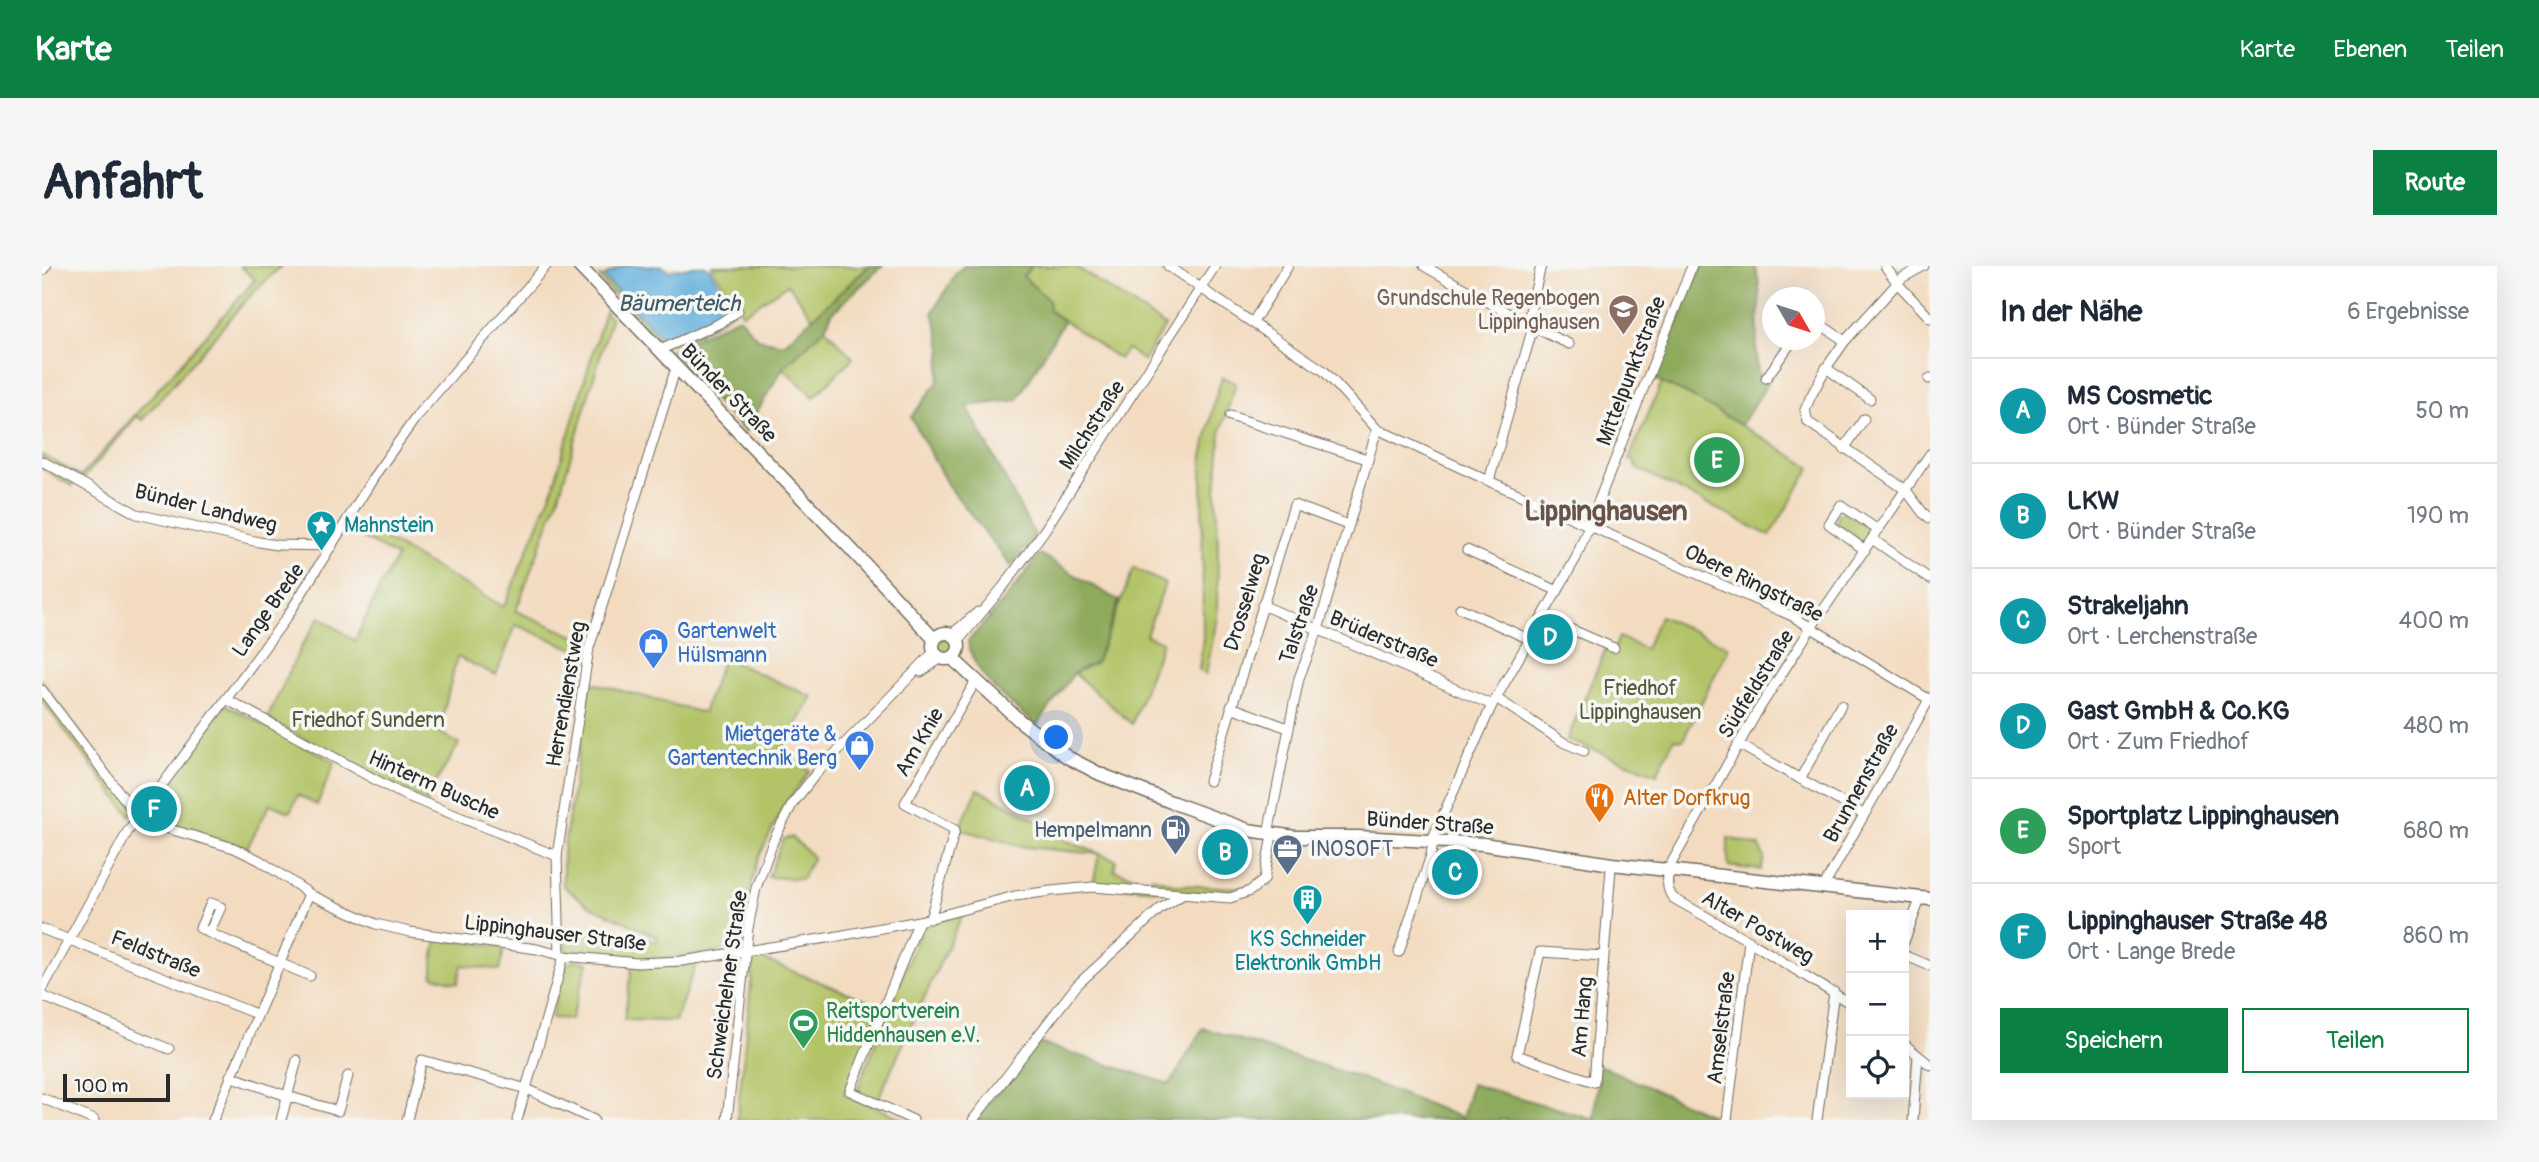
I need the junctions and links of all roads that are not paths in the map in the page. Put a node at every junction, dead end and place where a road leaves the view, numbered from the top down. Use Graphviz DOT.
graph roads {
  1 [pos="46,266"];
  2 [pos="546,266"];
  3 [pos="579,266"];
  4 [pos="1168,266"];
  5 [pos="1215,266"];
  6 [pos="1289,266"];
  7 [pos="1424,266"];
  8 [pos="1541,266"];
  9 [pos="1692,266"];
  10 [pos="1885,266"];
  11 [pos="1924,266"];
  12 [pos="42,271"];
  13 [pos="1898,284"];
  14 [pos="1201,287"];
  15 [pos="738,311"];
  16 [pos="1930,318"];
  17 [pos="1253,322"];
  18 [pos="1530,326"];
  19 [pos="1825,327"];
  20 [pos="1845,341"];
  21 [pos="1569,344"];
  22 [pos="660,350"];
  23 [pos="1786,350"];
  24 [pos="678,368"];
  25 [pos="1826,368"];
  26 [pos="1766,378"];
  27 [pos="1870,399"];
  28 [pos="1230,416"];
  29 [pos="1864,419"];
  30 [pos="1377,429"];
  31 [pos="1844,449"];
  32 [pos="1930,454"];
  33 [pos="1367,459"];
  34 [pos="42,461"];
  35 [pos="1489,481"];
  36 [pos="1906,490"];
  37 [pos="1930,518"];
  38 [pos="1348,525"];
  39 [pos="1589,525"];
  40 [pos="1878,530"];
  41 [pos="1872,539"];
  42 [pos="332,546"];
  43 [pos="1467,550"];
  44 [pos="1865,550"];
  45 [pos="1930,579"];
  46 [pos="1558,591"];
  47 [pos="1262,606"];
  48 [pos="1460,608"];
  49 [pos="1543,617"];
  50 [pos="1811,628"];
  51 [pos="1318,630"];
  52 [pos="1529,639"];
  53 [pos="946,646"];
  54 [pos="1614,648"];
  55 [pos="977,679"];
  56 [pos="42,690"];
  57 [pos="226,699"];
  58 [pos="1930,699"];
  59 [pos="1494,702"];
  60 [pos="1841,705"];
  61 [pos="1231,706"];
  62 [pos="1288,728"];
  63 [pos="1738,744"];
  64 [pos="1584,751"];
  65 [pos="1800,779"];
  66 [pos="1209,781"];
  67 [pos="1863,814"];
  68 [pos="138,817"];
  69 [pos="1270,835"];
  70 [pos="1432,842"];
  71 [pos="557,856"];
  72 [pos="1612,864"];
  73 [pos="1669,869"];
  74 [pos="1824,886"];
  75 [pos="1159,893"];
  76 [pos="309,894"];
  77 [pos="1182,895"];
  78 [pos="1927,897"];
  79 [pos="1160,909"];
  80 [pos="930,919"];
  81 [pos="919,921"];
  82 [pos="42,929"];
  83 [pos="1909,932"];
  84 [pos="209,933"];
  85 [pos="70,938"];
  86 [pos="1749,941"];
  87 [pos="745,950"];
  88 [pos="1399,952"];
  89 [pos="562,955"];
  90 [pos="1604,956"];
  91 [pos="1909,957"];
  92 [pos="278,963"];
  93 [pos="1930,966"];
  94 [pos="310,976"];
  95 [pos="42,989"];
  96 [pos="1834,992"];
  97 [pos="42,996"];
  98 [pos="1846,1000"];
  99 [pos="256,1014"];
  100 [pos="1909,1048"];
  101 [pos="169,1049"];
  102 [pos="1918,1056"];
  103 [pos="297,1060"];
  104 [pos="1930,1065"];
  105 [pos="230,1076"];
  106 [pos="348,1076"];
  107 [pos="527,1089"];
  108 [pos="287,1096"];
  109 [pos="42,1098"];
  110 [pos="337,1115"];
  111 [pos="94,1120"];
  112 [pos="213,1120"];
  113 [pos="281,1120"];
  114 [pos="407,1120"];
  115 [pos="517,1120"];
  116 [pos="594,1120"];
  117 [pos="727,1120"];
  118 [pos="913,1120"];
  119 [pos="973,1120"];
  120 [pos="1727,1120"];
  121 [pos="1817,1120"];
  122 [pos="1913,1120"];
  1 -- 12 [label="street"];
  2 -- 42 [label="street, Lange Brede"];
  3 -- 22 [label="main road, Bünder Straße"];
  4 -- 14 [label="street, Obere Ringstraße"];
  5 -- 14 [label="street, Milchstraße"];
  6 -- 17 [label="street"];
  7 -- 18 [label="street"];
  8 -- 18 [label="street"];
  9 -- 39 [label="street, Mittelpunktstraße"];
  10 -- 13 [label="street"];
  11 -- 13 [label="street"];
  13 -- 16 [label="street"];
  13 -- 20 [label="street"];
  14 -- 17 [label="street, Obere Ringstraße"];
  14 -- 53 [label="street, Milchstraße"];
  15 -- 22 [label="street"];
  17 -- 30 [label="street, Obere Ringstraße"];
  18 -- 21 [label="street"];
  18 -- 35 [label="street"];
  19 -- 20 [label="street"];
  20 -- 25 [label="street"];
  22 -- 24 [label="main road, Bünder Straße"];
  23 -- 26 [label="street"];
  24 -- 53 [label="main road, Bünder Straße"];
  24 -- 71 [label="street, Herrendienstweg"];
  25 -- 27 [label="street"];
  25 -- 31 [label="street"];
  28 -- 33 [label="street"];
  29 -- 31 [label="street"];
  30 -- 33 [label="street, Talstraße"];
  30 -- 35 [label="street, Obere Ringstraße"];
  31 -- 36 [label="street"];
  32 -- 36 [label="street, Südfeldstraße"];
  33 -- 38 [label="street, Talstraße"];
  34 -- 42 [label="street, Bünder Landweg"];
  35 -- 39 [label="street, Obere Ringstraße"];
  36 -- 37 [label="street"];
  36 -- 40 [label="street, Südfeldstraße"];
  38 -- 47 [label="street, Drosselweg"];
  38 -- 51 [label="street, Talstraße"];
  39 -- 46 [label="street, Mittelpunktstraße"];
  39 -- 50 [label="street, Obere Ringstraße"];
  40 -- 41 [label="street, Südfeldstraße"];
  40 -- 44 [label="street"];
  41 -- 44 [label="street, Südfeldstraße"];
  41 -- 45 [label="street"];
  42 -- 57 [label="street, Lange Brede"];
  43 -- 46 [label="street"];
  44 -- 50 [label="street, Südfeldstraße"];
  46 -- 49 [label="street, Mittelpunktstraße"];
  47 -- 51 [label="street, Brüderstraße"];
  47 -- 61 [label="street, Drosselweg"];
  48 -- 52 [label="street"];
  49 -- 52 [label="street, Mittelpunktstraße"];
  49 -- 54 [label="street"];
  50 -- 58 [label="street, Obere Ringstraße"];
  50 -- 63 [label="street, Südfeldstraße"];
  51 -- 59 [label="street, Brüderstraße"];
  51 -- 62 [label="street, Talstraße"];
  52 -- 59 [label="street, Mittelpunktstraße"];
  53 -- 55 [label="main road, Bünder Straße"];
  53 -- 87 [label="street, Schweichelner Straße"];
  55 -- 69 [label="main road, Bünder Straße"];
  55 -- 80 [label="street, Am Knie"];
  56 -- 68 [label="street"];
  57 -- 68 [label="street, Lange Brede"];
  57 -- 71 [label="street, Hinterm Busche"];
  58 -- 67 [label="street, Brunnenstraße"];
  59 -- 64 [label="street, Brüderstraße"];
  59 -- 70 [label="street, Mittelpunktstraße"];
  60 -- 65 [label="street"];
  61 -- 62 [label="street"];
  61 -- 66 [label="street, Drosselweg"];
  62 -- 69 [label="street, Talstraße"];
  63 -- 65 [label="street"];
  63 -- 73 [label="street, Südfeldstraße"];
  65 -- 67 [label="street"];
  67 -- 74 [label="street, Brunnenstraße"];
  68 -- 76 [label="street, Lippinghauser Straße"];
  68 -- 85 [label="street, Lange Brede"];
  69 -- 70 [label="main road, Bünder Straße"];
  69 -- 77 [label="street, Lippinghauser Straße"];
  70 -- 72 [label="main road, Bünder Straße"];
  70 -- 88 [label="street, Mittelpunktstraße"];
  71 -- 89 [label="street, Herrendienstweg"];
  72 -- 73 [label="main road, Bünder Straße"];
  72 -- 90 [label="street, Am Hang"];
  73 -- 74 [label="main road, Bünder Straße"];
  73 -- 86 [label="street, Alter Postweg"];
  74 -- 78 [label="main road, Bünder Straße"];
  75 -- 77 [label="street, Lippinghauser Straße"];
  75 -- 79 [label="street"];
  75 -- 80 [label="street, Lippinghauser Straße"];
  76 -- 89 [label="street, Lippinghauser Straße"];
  76 -- 92 [label="street"];
  77 -- 79 [label="street"];
  78 -- 83 [label="street"];
  79 -- 119 [label="street"];
  80 -- 81 [label="street, Lippinghauser Straße"];
  81 -- 87 [label="street, Lippinghauser Straße"];
  81 -- 118 [label="street"];
  82 -- 85 [label="street, Feldstraße"];
  84 -- 92 [label="street"];
  85 -- 95 [label="street, Lange Brede"];
  85 -- 99 [label="street, Feldstraße"];
  86 -- 96 [label="street, Alter Postweg"];
  86 -- 120 [label="street, Amselstraße"];
  87 -- 89 [label="street, Lippinghauser Straße"];
  87 -- 117 [label="street, Schweichelner Straße"];
  89 -- 107 [label="street, Herrendienstweg"];
  90 -- 90 [label="street, Am Hang"];
  91 -- 93 [label="street"];
  92 -- 94 [label="street"];
  92 -- 99 [label="street"];
  96 -- 98 [label="street, Alter Postweg"];
  96 -- 121 [label="street"];
  97 -- 101 [label="street"];
  99 -- 105 [label="street"];
  100 -- 102 [label="street"];
  102 -- 104 [label="street"];
  102 -- 122 [label="street"];
  103 -- 108 [label="street"];
  105 -- 108 [label="street"];
  105 -- 112 [label="street"];
  106 -- 110 [label="street"];
  107 -- 114 [label="street"];
  107 -- 115 [label="street, Herrendienstweg"];
  107 -- 116 [label="street"];
  108 -- 110 [label="street"];
  108 -- 113 [label="street"];
  109 -- 111 [label="street"];
}
